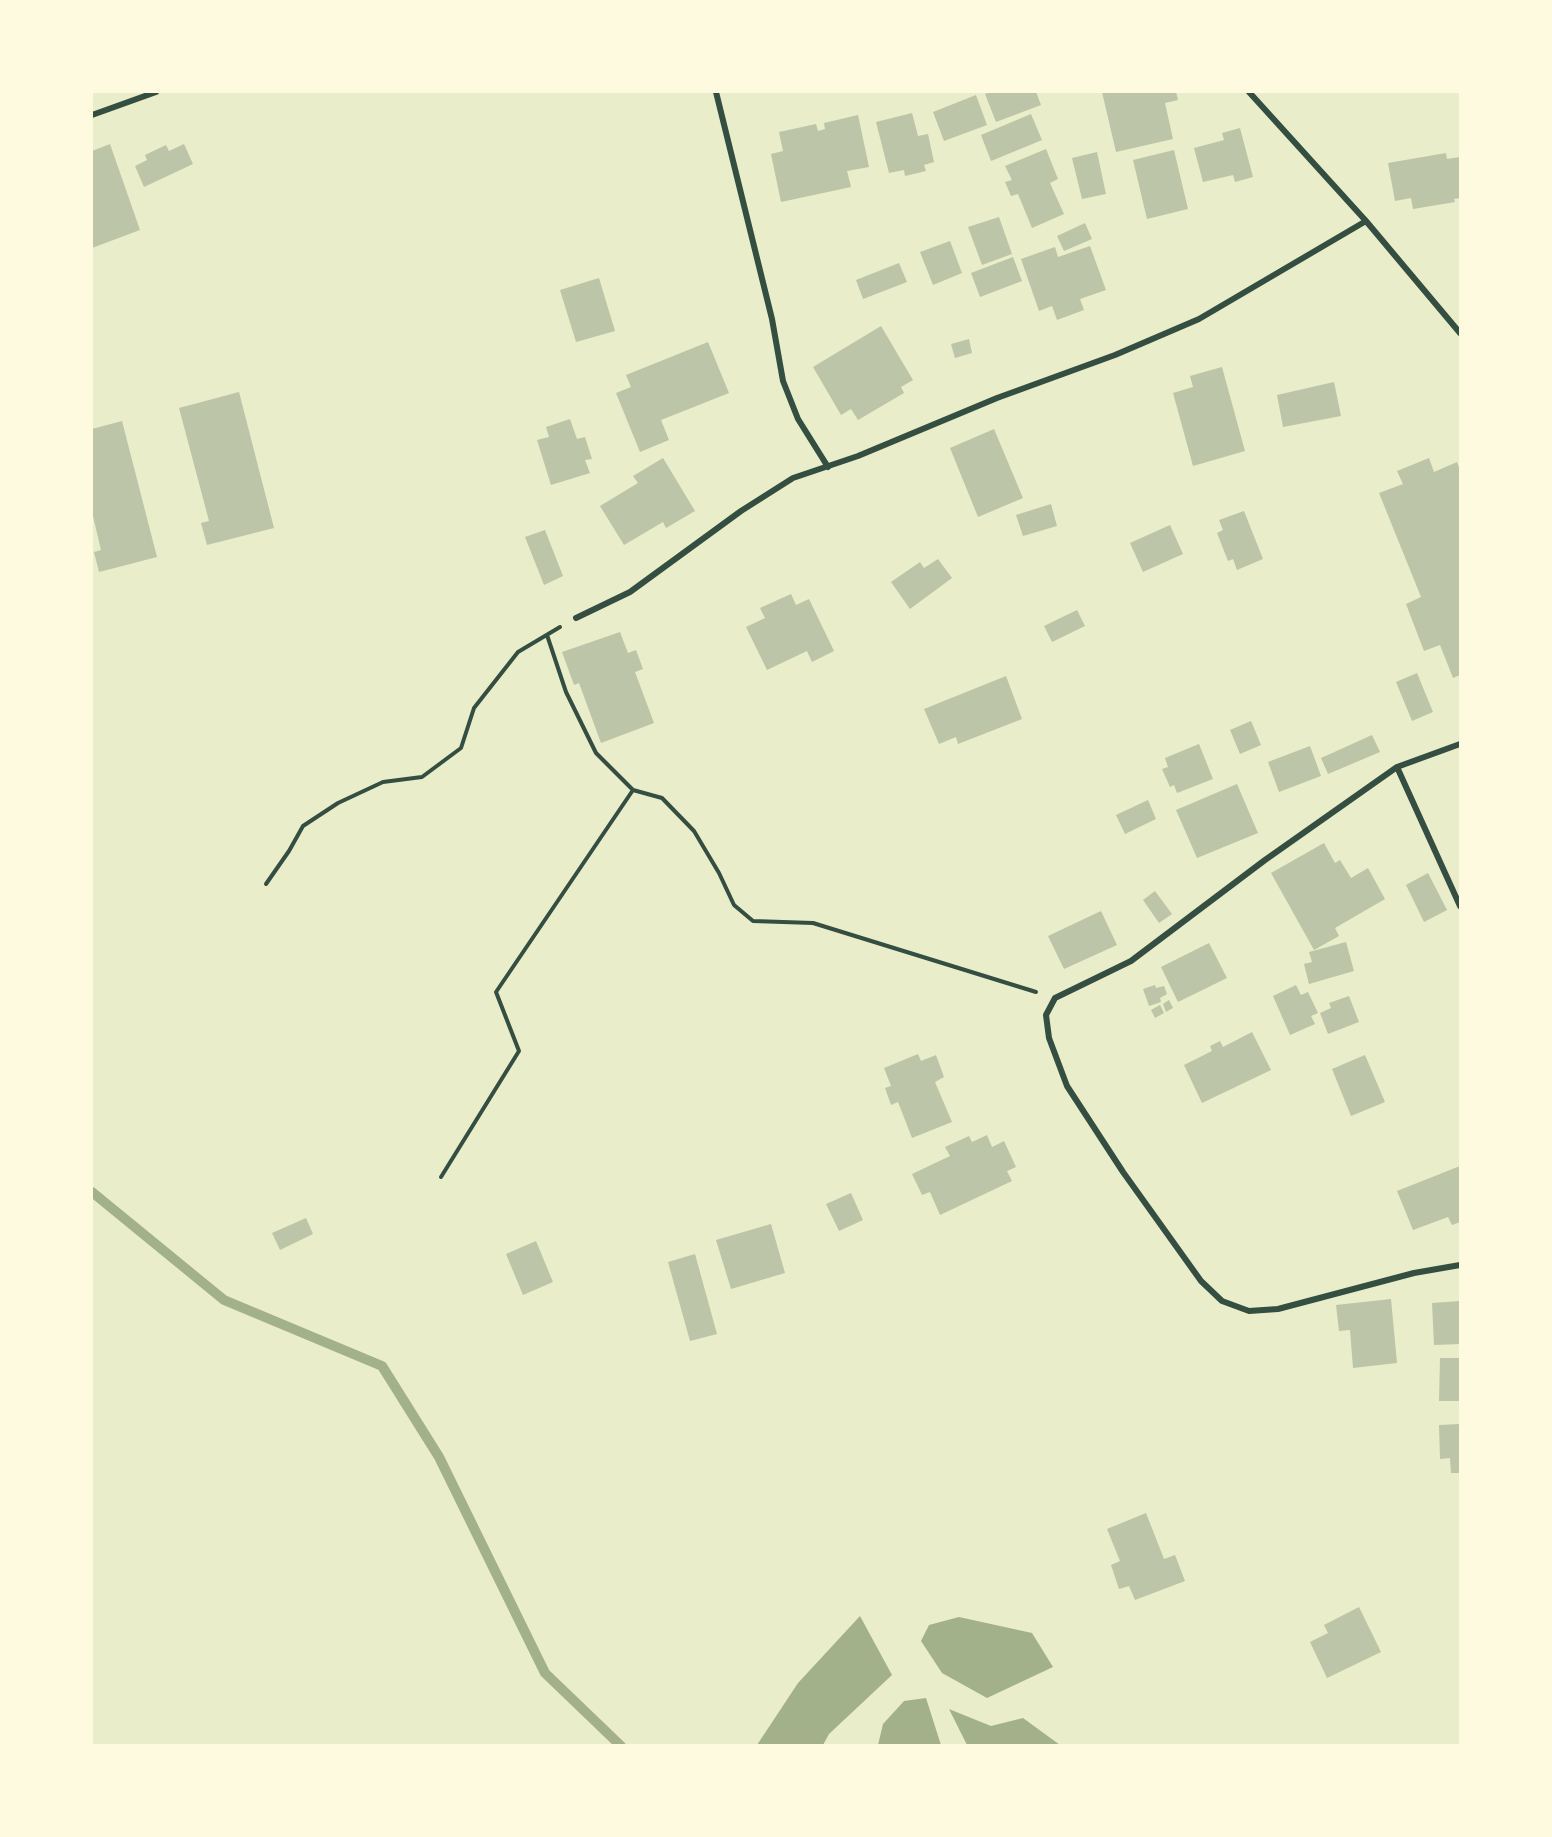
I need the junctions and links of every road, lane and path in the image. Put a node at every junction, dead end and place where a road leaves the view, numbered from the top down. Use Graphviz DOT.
graph roads {
  1 [pos="156,92"];
  2 [pos="716,92"];
  3 [pos="1249,92"];
  4 [pos="92,115"];
  5 [pos="1366,221"];
  6 [pos="1461,333"];
  7 [pos="828,467"];
  8 [pos="576,618"];
  9 [pos="547,635"];
  10 [pos="1461,744"];
  11 [pos="1397,767"];
  12 [pos="633,790"];
  13 [pos="266,884"];
  14 [pos="1461,906"];
  15 [pos="1055,998"];
  16 [pos="441,1177"];
  17 [pos="1461,1265"];
  1 -- 4 [label="street"];
  2 -- 7 [label="street"];
  3 -- 5 [label="street"];
  5 -- 6 [label="street"];
  5 -- 7 [label="street"];
  7 -- 8 [label="street"];
  8 -- 9 [label="path"];
  9 -- 12 [label="path"];
  9 -- 13 [label="path"];
  10 -- 11 [label="street"];
  11 -- 14 [label="street"];
  11 -- 15 [label="street"];
  12 -- 15 [label="path"];
  12 -- 16 [label="path"];
  15 -- 17 [label="street"];
}
